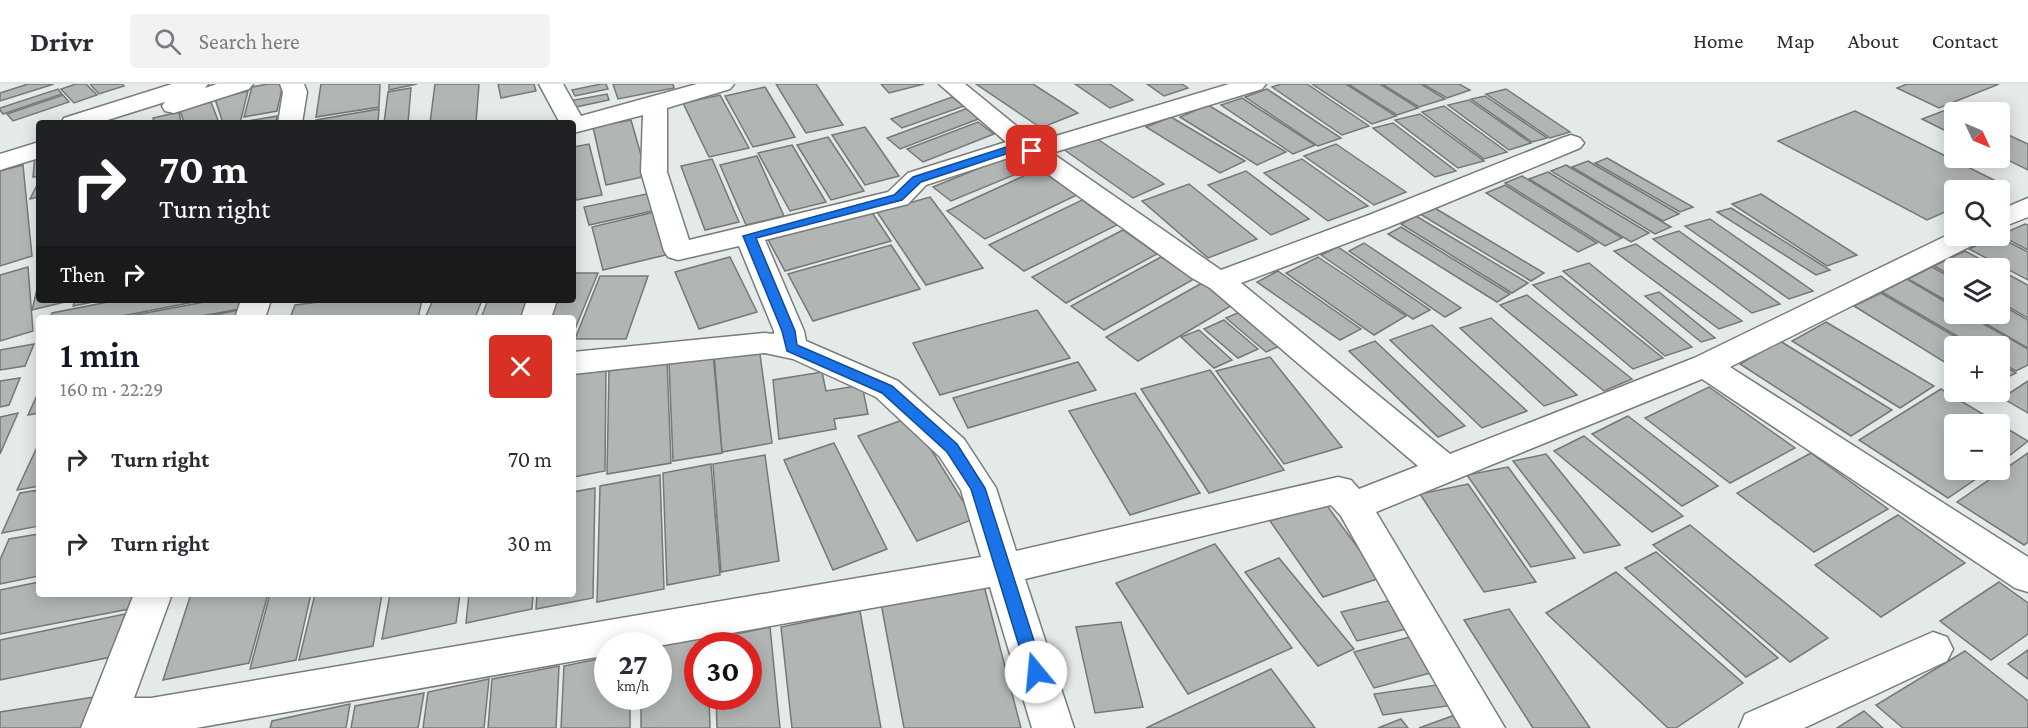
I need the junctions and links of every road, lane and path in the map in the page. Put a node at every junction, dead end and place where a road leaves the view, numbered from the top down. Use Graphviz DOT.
graph roads {
  1 [pos="195,84"];
  2 [pos="241,84"];
  3 [pos="292,84"];
  4 [pos="551,84"];
  5 [pos="722,84"];
  6 [pos="951,84"];
  7 [pos="1254,84"];
  8 [pos="656,104"];
  9 [pos="82,120"];
  10 [pos="130,120"];
  11 [pos="290,120"];
  12 [pos="570,120"];
  13 [pos="576,123"];
  14 [pos="36,135"];
  15 [pos="1571,143"];
  16 [pos="0,146"];
  17 [pos="1027,148"];
  18 [pos="36,151"];
  19 [pos="0,162"];
  20 [pos="2028,206"];
  21 [pos="2010,215"];
  22 [pos="749,236"];
  23 [pos="1949,246"];
  24 [pos="1220,280"];
  25 [pos="791,348"];
  26 [pos="576,363"];
  27 [pos="1705,366"];
  28 [pos="1445,469"];
  29 [pos="1354,506"];
  30 [pos="1003,569"];
  31 [pos="2028,578"];
  32 [pos="152,597"];
  33 [pos="1933,649"];
  34 [pos="104,723"];
  35 [pos="1053,728"];
  36 [pos="1484,728"];
  37 [pos="1760,728"];
  1 -- 9 [label="main road"];
  2 -- 10 [label="main road"];
  3 -- 11 [label="main road"];
  4 -- 12 [label="main road"];
  5 -- 8 [label="main road"];
  6 -- 17 [label="main road"];
  7 -- 17 [label="main road"];
  8 -- 13 [label="main road"];
  8 -- 22 [label="main road"];
  14 -- 16 [label="main road"];
  15 -- 24 [label="main road"];
  17 -- 22 [label="main road"];
  17 -- 24 [label="main road"];
  18 -- 19 [label="main road"];
  20 -- 21 [label="main road"];
  22 -- 25 [label="main road"];
  23 -- 27 [label="main road"];
  24 -- 28 [label="main road"];
  25 -- 26 [label="main road"];
  25 -- 30 [label="main road"];
  27 -- 28 [label="main road"];
  27 -- 31 [label="main road"];
  28 -- 29 [label="main road"];
  29 -- 30 [label="main road"];
  29 -- 36 [label="main road"];
  30 -- 34 [label="main road"];
  30 -- 35 [label="main road"];
  32 -- 34 [label="main road"];
  33 -- 37 [label="main road"];
}
